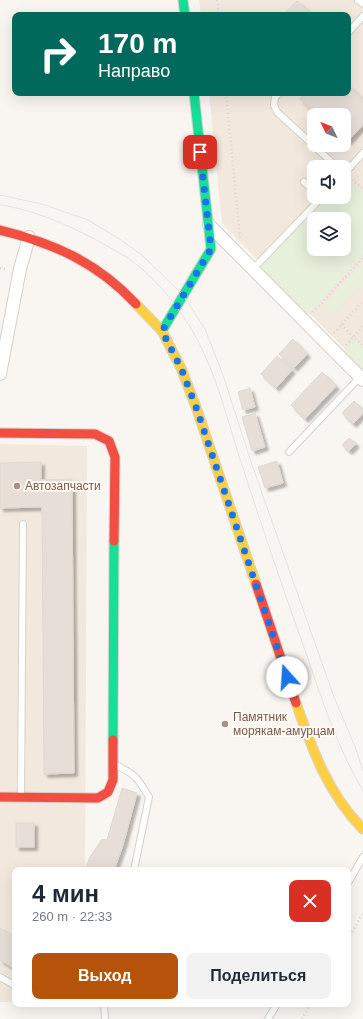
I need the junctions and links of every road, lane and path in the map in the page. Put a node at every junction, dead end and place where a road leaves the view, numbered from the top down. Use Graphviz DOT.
graph roads {
  1 [pos="183,0"];
  2 [pos="217,0"];
  3 [pos="358,0"];
  4 [pos="363,4"];
  5 [pos="185,12"];
  6 [pos="219,12"];
  7 [pos="363,16"];
  8 [pos="351,30"];
  9 [pos="194,96"];
  10 [pos="226,96"];
  11 [pos="276,96"];
  12 [pos="363,153"];
  13 [pos="329,160"];
  14 [pos="351,166"];
  15 [pos="351,179"];
  16 [pos="304,182"];
  17 [pos="307,185"];
  18 [pos="363,189"];
  19 [pos="314,204"];
  20 [pos="209,225"];
  21 [pos="0,230"];
  22 [pos="29,237"];
  23 [pos="242,258"];
  24 [pos="363,258"];
  25 [pos="253,269"];
  26 [pos="363,301"];
  27 [pos="305,322"];
  28 [pos="341,325"];
  29 [pos="363,326"];
  30 [pos="162,331"];
  31 [pos="353,337"];
  32 [pos="325,342"];
  33 [pos="363,346"];
  34 [pos="337,354"];
  35 [pos="0,374"];
  36 [pos="361,379"];
  37 [pos="0,433"];
  38 [pos="289,452"];
  39 [pos="23,524"];
  40 [pos="114,764"];
  41 [pos="0,797"];
  42 [pos="21,797"];
  43 [pos="363,829"];
  44 [pos="363,857"];
  45 [pos="135,867"];
  46 [pos="351,878"];
  47 [pos="363,913"];
  48 [pos="351,934"];
  49 [pos="0,977"];
  50 [pos="12,984"];
  51 [pos="104,1007"];
  52 [pos="275,1007"];
  53 [pos="309,1007"];
  54 [pos="105,1019"];
  55 [pos="268,1019"];
  56 [pos="302,1019"];
  1 -- 5 [label="street"];
  2 -- 6 [label="path"];
  3 -- 4 [label="lane"];
  7 -- 8 [label="lane"];
  9 -- 20 [label="street"];
  10 -- 23 [label="path"];
  11 -- 13 [label="lane"];
  12 -- 14 [label="lane"];
  15 -- 18 [label="path"];
  16 -- 17 [label="lane"];
  19 -- 25 [label="lane"];
  20 -- 23 [label="street"];
  20 -- 30 [label="street"];
  21 -- 22 [label="street"];
  22 -- 30 [label="street"];
  22 -- 35 [label="street"];
  23 -- 25 [label="street"];
  24 -- 27 [label="path"];
  25 -- 27 [label="street"];
  26 -- 28 [label="path"];
  27 -- 32 [label="street"];
  28 -- 31 [label="path"];
  28 -- 32 [label="path"];
  29 -- 31 [label="path"];
  30 -- 43 [label="street"];
  31 -- 33 [label="path"];
  31 -- 34 [label="path"];
  32 -- 34 [label="street"];
  34 -- 36 [label="street"];
  36 -- 38 [label="lane"];
  37 -- 40 [label="street"];
  39 -- 42 [label="lane"];
  40 -- 42 [label="street"];
  40 -- 45 [label="lane"];
  41 -- 42 [label="street"];
  44 -- 46 [label="lane"];
  47 -- 48 [label="path"];
  49 -- 50 [label="lane"];
  51 -- 54 [label="lane"];
  52 -- 55 [label="lane"];
  53 -- 56 [label="path"];
}
